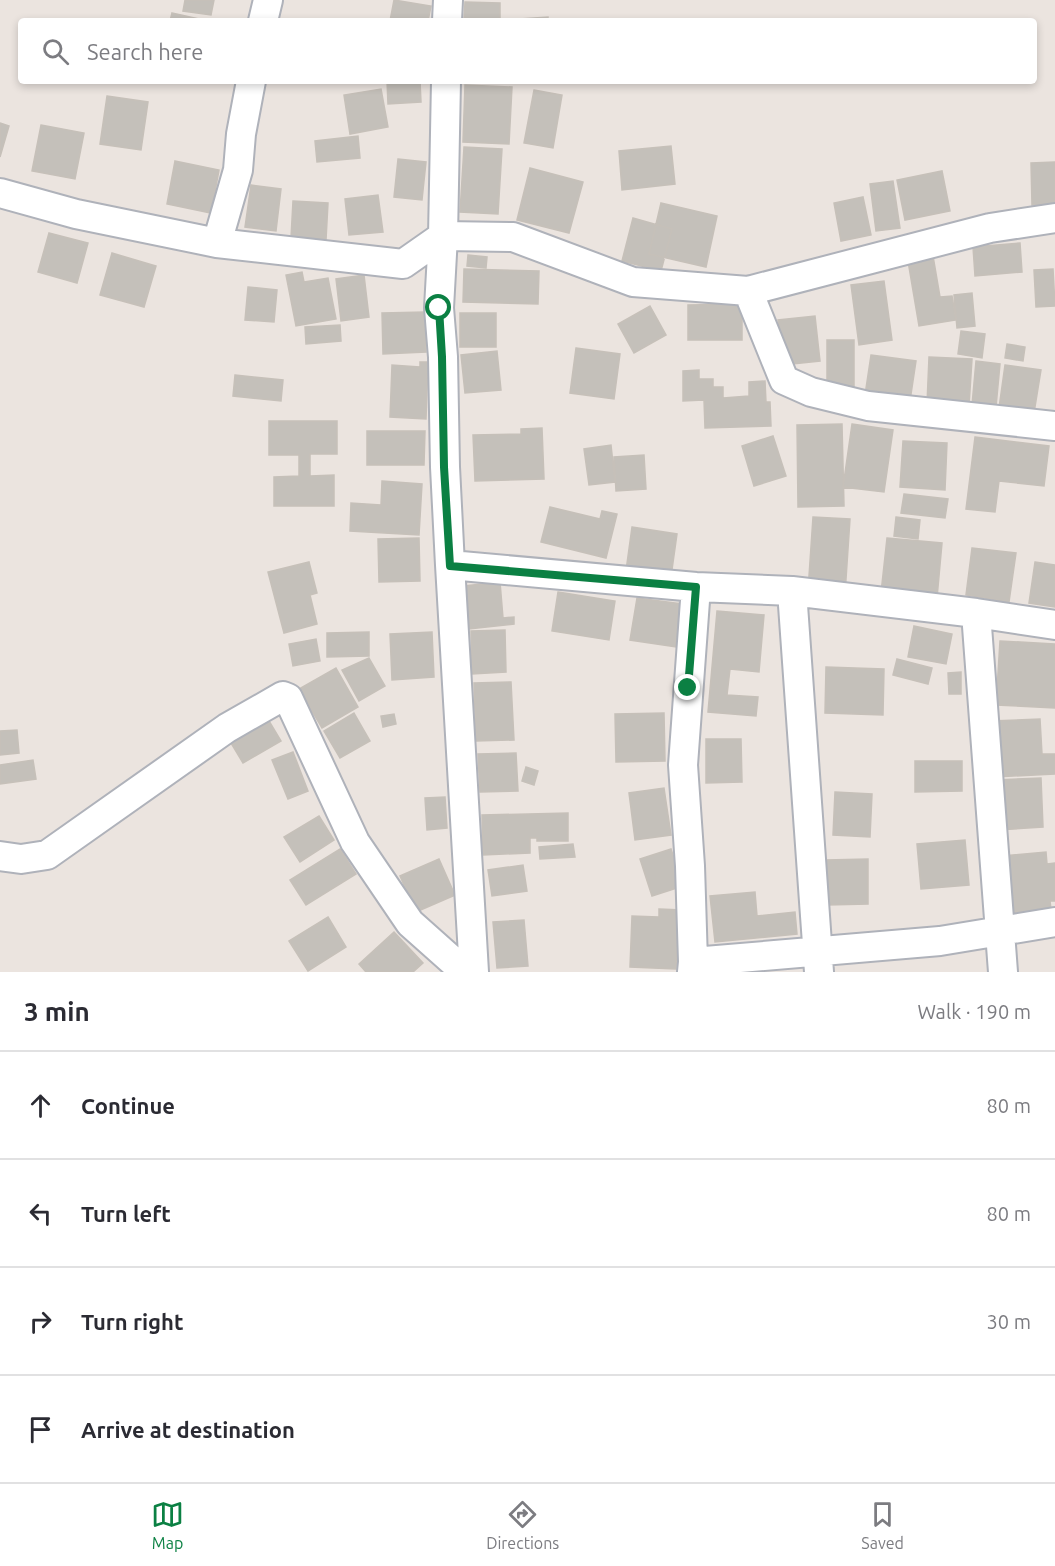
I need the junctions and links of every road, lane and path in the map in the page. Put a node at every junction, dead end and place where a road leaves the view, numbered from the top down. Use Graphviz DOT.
graph roads {
  1 [pos="268,0"];
  2 [pos="448,0"];
  3 [pos="264,18"];
  4 [pos="447,18"];
  5 [pos="250,84"];
  6 [pos="446,84"];
  7 [pos="0,193"];
  8 [pos="1055,218"];
  9 [pos="443,236"];
  10 [pos="217,243"];
  11 [pos="748,291"];
  12 [pos="1055,426"];
  13 [pos="450,566"];
  14 [pos="696,587"];
  15 [pos="792,591"];
  16 [pos="976,613"];
  17 [pos="1055,625"];
  18 [pos="0,856"];
  19 [pos="1055,922"];
  20 [pos="999,931"];
  21 [pos="819,962"];
  22 [pos="693,967"];
  23 [pos="465,972"];
  24 [pos="474,972"];
  25 [pos="1003,972"];
  1 -- 3 [label="street"];
  2 -- 4 [label="street"];
  5 -- 10 [label="street"];
  6 -- 9 [label="street"];
  7 -- 10 [label="street"];
  8 -- 11 [label="street"];
  9 -- 10 [label="street"];
  9 -- 11 [label="street"];
  9 -- 13 [label="street"];
  11 -- 12 [label="street"];
  13 -- 14 [label="street"];
  13 -- 24 [label="street"];
  14 -- 15 [label="street"];
  14 -- 22 [label="street"];
  15 -- 16 [label="street"];
  15 -- 21 [label="street"];
  16 -- 17 [label="street"];
  16 -- 20 [label="street"];
  18 -- 23 [label="street"];
  19 -- 20 [label="street"];
  20 -- 21 [label="street"];
  20 -- 25 [label="street"];
  21 -- 22 [label="street"];
}
